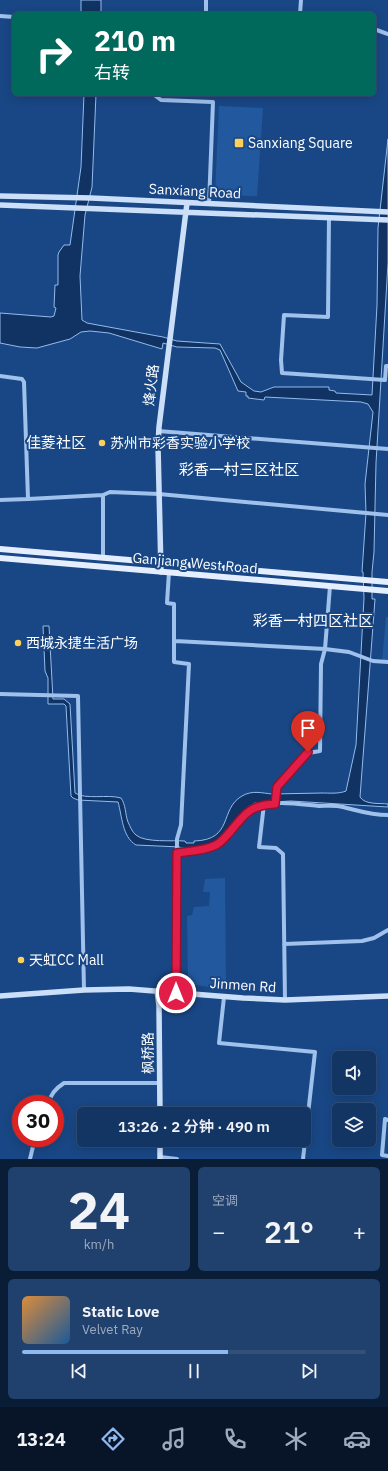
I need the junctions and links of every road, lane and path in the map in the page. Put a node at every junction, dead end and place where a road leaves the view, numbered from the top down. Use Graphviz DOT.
graph roads {
  1 [pos="206,0"];
  2 [pos="301,0"];
  3 [pos="206,12"];
  4 [pos="300,12"];
  5 [pos="0,16"];
  6 [pos="12,17"];
  7 [pos="376,30"];
  8 [pos="388,34"];
  9 [pos="156,96"];
  10 [pos="0,196"];
  11 [pos="187,203"];
  12 [pos="209,204"];
  13 [pos="0,205"];
  14 [pos="185,212"];
  15 [pos="388,212"];
  16 [pos="329,218"];
  17 [pos="388,220"];
  18 [pos="388,366"];
  19 [pos="0,376"];
  20 [pos="158,431"];
  21 [pos="388,449"];
  22 [pos="159,494"];
  23 [pos="102,495"];
  24 [pos="28,498"];
  25 [pos="0,500"];
  26 [pos="388,515"];
  27 [pos="0,549"];
  28 [pos="0,558"];
  29 [pos="103,558"];
  30 [pos="162,563"];
  31 [pos="161,572"];
  32 [pos="169,572"];
  33 [pos="388,582"];
  34 [pos="330,586"];
  35 [pos="388,591"];
  36 [pos="175,641"];
  37 [pos="325,649"];
  38 [pos="388,662"];
  39 [pos="0,694"];
  40 [pos="276,803"];
  41 [pos="264,804"];
  42 [pos="388,815"];
  43 [pos="177,853"];
  44 [pos="388,930"];
  45 [pos="284,944"];
  46 [pos="84,990"];
  47 [pos="157,991"];
  48 [pos="176,993"];
  49 [pos="0,996"];
  50 [pos="388,996"];
  51 [pos="224,997"];
  52 [pos="285,1000"];
  53 [pos="160,1083"];
  54 [pos="51,1095"];
  55 [pos="160,1107"];
  56 [pos="388,1120"];
  57 [pos="33,1147"];
  58 [pos="160,1147"];
  59 [pos="388,1156"];
  60 [pos="160,1158"];
  61 [pos="30,1159"];
  62 [pos="178,1159"];
  63 [pos="303,1159"];
  1 -- 3 [label="street"];
  2 -- 4 [label="street"];
  5 -- 6 [label="street"];
  7 -- 8 [label="street"];
  9 -- 12 [label="street"];
  10 -- 11 [label="main road, Sanxiang Road"];
  11 -- 12 [label="main road, Sanxiang Road"];
  11 -- 14 [label="main road, 烽火路"];
  12 -- 15 [label="main road, Sanxiang Road"];
  13 -- 14 [label="main road, Sanxiang Road"];
  14 -- 16 [label="main road, Sanxiang Road"];
  14 -- 20 [label="main road, 烽火路"];
  16 -- 17 [label="main road, Sanxiang Road"];
  16 -- 18 [label="street"];
  19 -- 24 [label="street"];
  20 -- 21 [label="street"];
  20 -- 22 [label="main road, 烽火路"];
  22 -- 23 [label="street"];
  22 -- 26 [label="street"];
  22 -- 30 [label="main road, 烽火路"];
  23 -- 24 [label="street"];
  23 -- 29 [label="street"];
  24 -- 25 [label="street"];
  27 -- 29 [label="main road, Ganjiang West Road"];
  28 -- 31 [label="main road, Ganjiang West Road"];
  29 -- 30 [label="main road, Ganjiang West Road"];
  30 -- 31 [label="main road, 烽火路"];
  30 -- 33 [label="main road, Ganjiang West Road"];
  31 -- 32 [label="main road, Ganjiang West Road"];
  32 -- 34 [label="main road, Ganjiang West Road"];
  32 -- 36 [label="street"];
  34 -- 35 [label="main road, Ganjiang West Road"];
  34 -- 37 [label="street"];
  36 -- 37 [label="street"];
  36 -- 43 [label="street"];
  37 -- 38 [label="street"];
  37 -- 40 [label="street"];
  39 -- 46 [label="street"];
  40 -- 41 [label="street"];
  40 -- 42 [label="street"];
  41 -- 43 [label="street"];
  41 -- 45 [label="street"];
  43 -- 48 [label="street"];
  44 -- 45 [label="street"];
  45 -- 52 [label="street"];
  46 -- 47 [label="main road, Jinmen Rd"];
  46 -- 49 [label="main road, Jinmen Rd"];
  47 -- 48 [label="main road, Jinmen Rd"];
  47 -- 53 [label="main road, 枫桥路"];
  48 -- 51 [label="main road, Jinmen Rd"];
  50 -- 52 [label="main road, Jinmen Rd"];
  51 -- 52 [label="main road, Jinmen Rd"];
  51 -- 63 [label="street"];
  53 -- 54 [label="street"];
  53 -- 55 [label="main road, 枫桥路"];
  56 -- 59 [label="street"];
  57 -- 61 [label="street"];
  58 -- 60 [label="main road"];
  60 -- 62 [label="street"];
}
